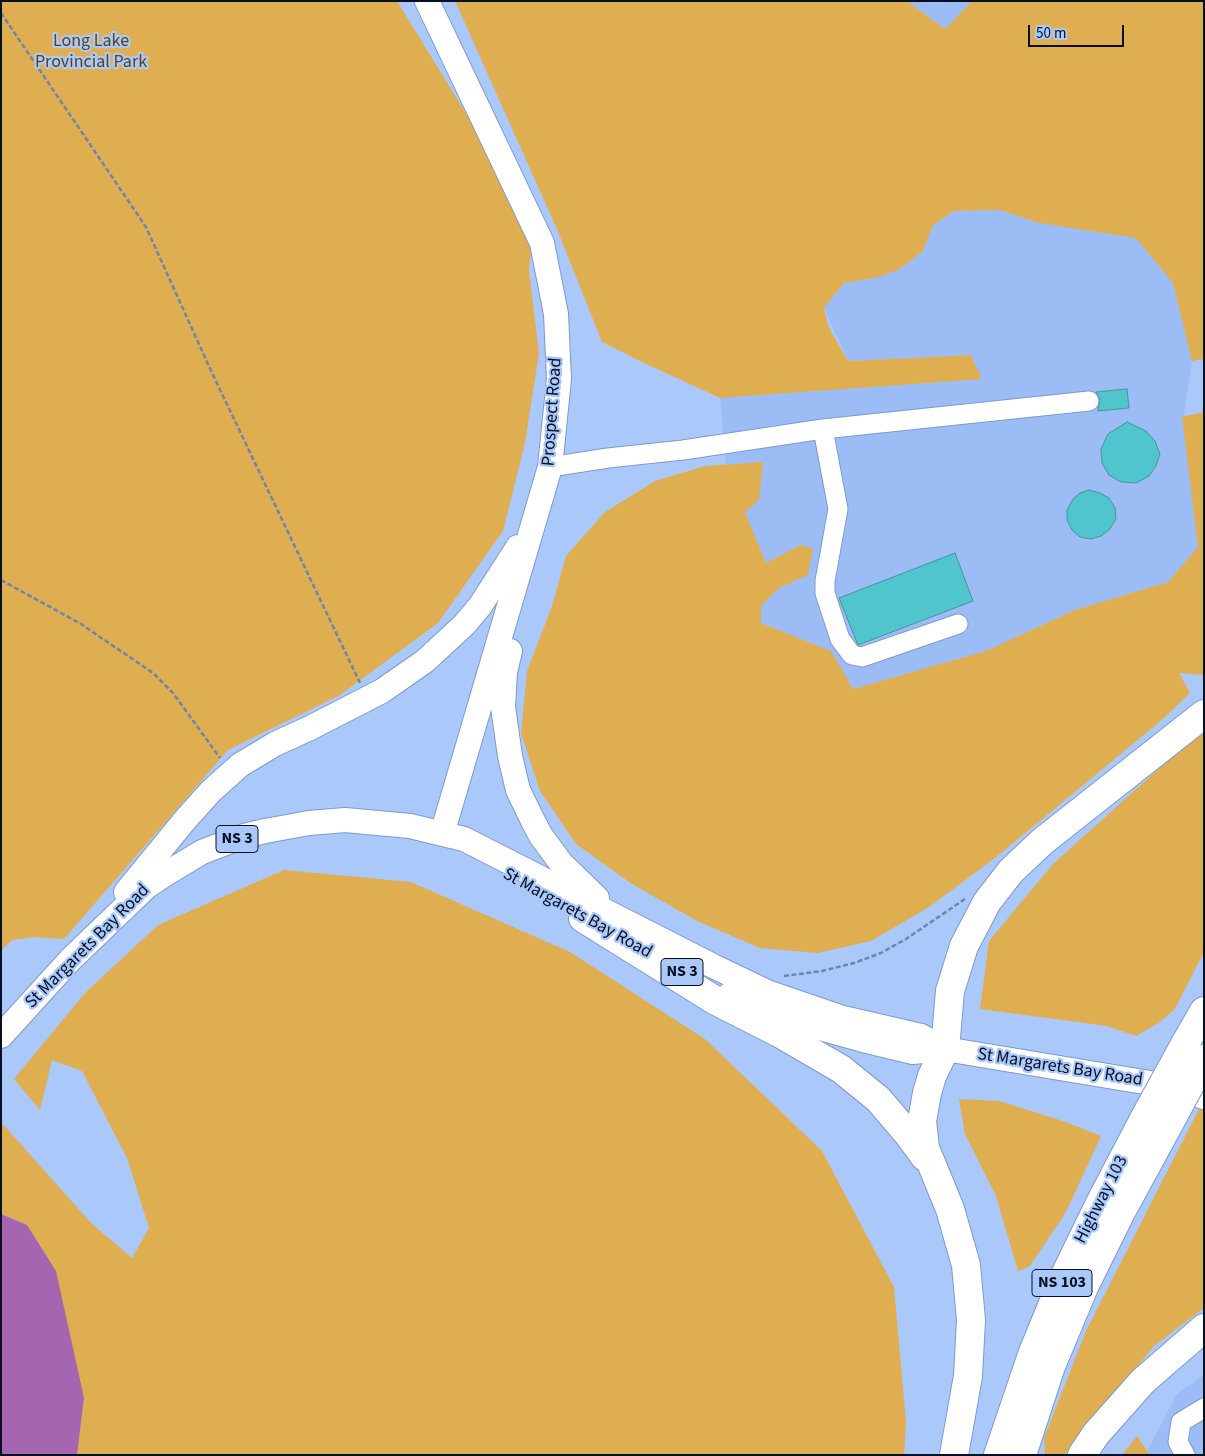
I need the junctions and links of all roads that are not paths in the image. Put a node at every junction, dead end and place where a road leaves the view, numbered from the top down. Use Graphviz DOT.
graph roads {
  1 [pos="427,1"];
  2 [pos="1089,401"];
  3 [pos="823,429"];
  4 [pos="550,467"];
  5 [pos="536,515"];
  6 [pos="958,624"];
  7 [pos="1204,714"];
  8 [pos="442,834"];
  9 [pos="583,918"];
  10 [pos="640,928"];
  11 [pos="70,960"];
  12 [pos="1204,1011"];
  13 [pos="1,1036"];
  14 [pos="945,1049"];
  15 [pos="1195,1052"];
  16 [pos="1174,1087"];
  17 [pos="1204,1087"];
  18 [pos="1204,1097"];
  19 [pos="1157,1120"];
  20 [pos="936,1173"];
  21 [pos="1204,1328"];
  22 [pos="1204,1408"];
  23 [pos="954,1455"];
  24 [pos="998,1455"];
  25 [pos="1022,1455"];
  26 [pos="1082,1455"];
  27 [pos="1185,1455"];
  1 -- 4 [label="main road, Prospect Road"];
  2 -- 3 [label="lane"];
  3 -- 4 [label="lane"];
  3 -- 6 [label="lane"];
  4 -- 5 [label="main road, Prospect Road"];
  5 -- 8 [label="main road, Prospect Road"];
  5 -- 10 [label="main road"];
  5 -- 11 [label="main road"];
  7 -- 14 [label="highway"];
  8 -- 9 [label="main road, St Margarets Bay Road / NS 3"];
  8 -- 10 [label="main road, St Margarets Bay Road / NS 3"];
  8 -- 11 [label="main road, St Margarets Bay Road / NS 3"];
  9 -- 14 [label="main road, St Margarets Bay Road / NS 3"];
  9 -- 20 [label="highway"];
  10 -- 14 [label="main road, St Margarets Bay Road / NS 3"];
  11 -- 13 [label="main road, St Margarets Bay Road / NS 3"];
  12 -- 15 [label="highway, Highway 103 / NS 103"];
  14 -- 16 [label="main road, St Margarets Bay Road / NS 3"];
  14 -- 20 [label="highway"];
  15 -- 19 [label="highway, Highway 103 / NS 103, bridge"];
  16 -- 17 [label="main road, St Margarets Bay Road / NS 3"];
  16 -- 18 [label="main road, St Margarets Bay Road / NS 3"];
  19 -- 24 [label="highway, Highway 103 / NS 103"];
  19 -- 25 [label="highway, Highway 103 / NS 103"];
  20 -- 23 [label="highway"];
  21 -- 26 [label="highway"];
  22 -- 27 [label="lane"];
}
